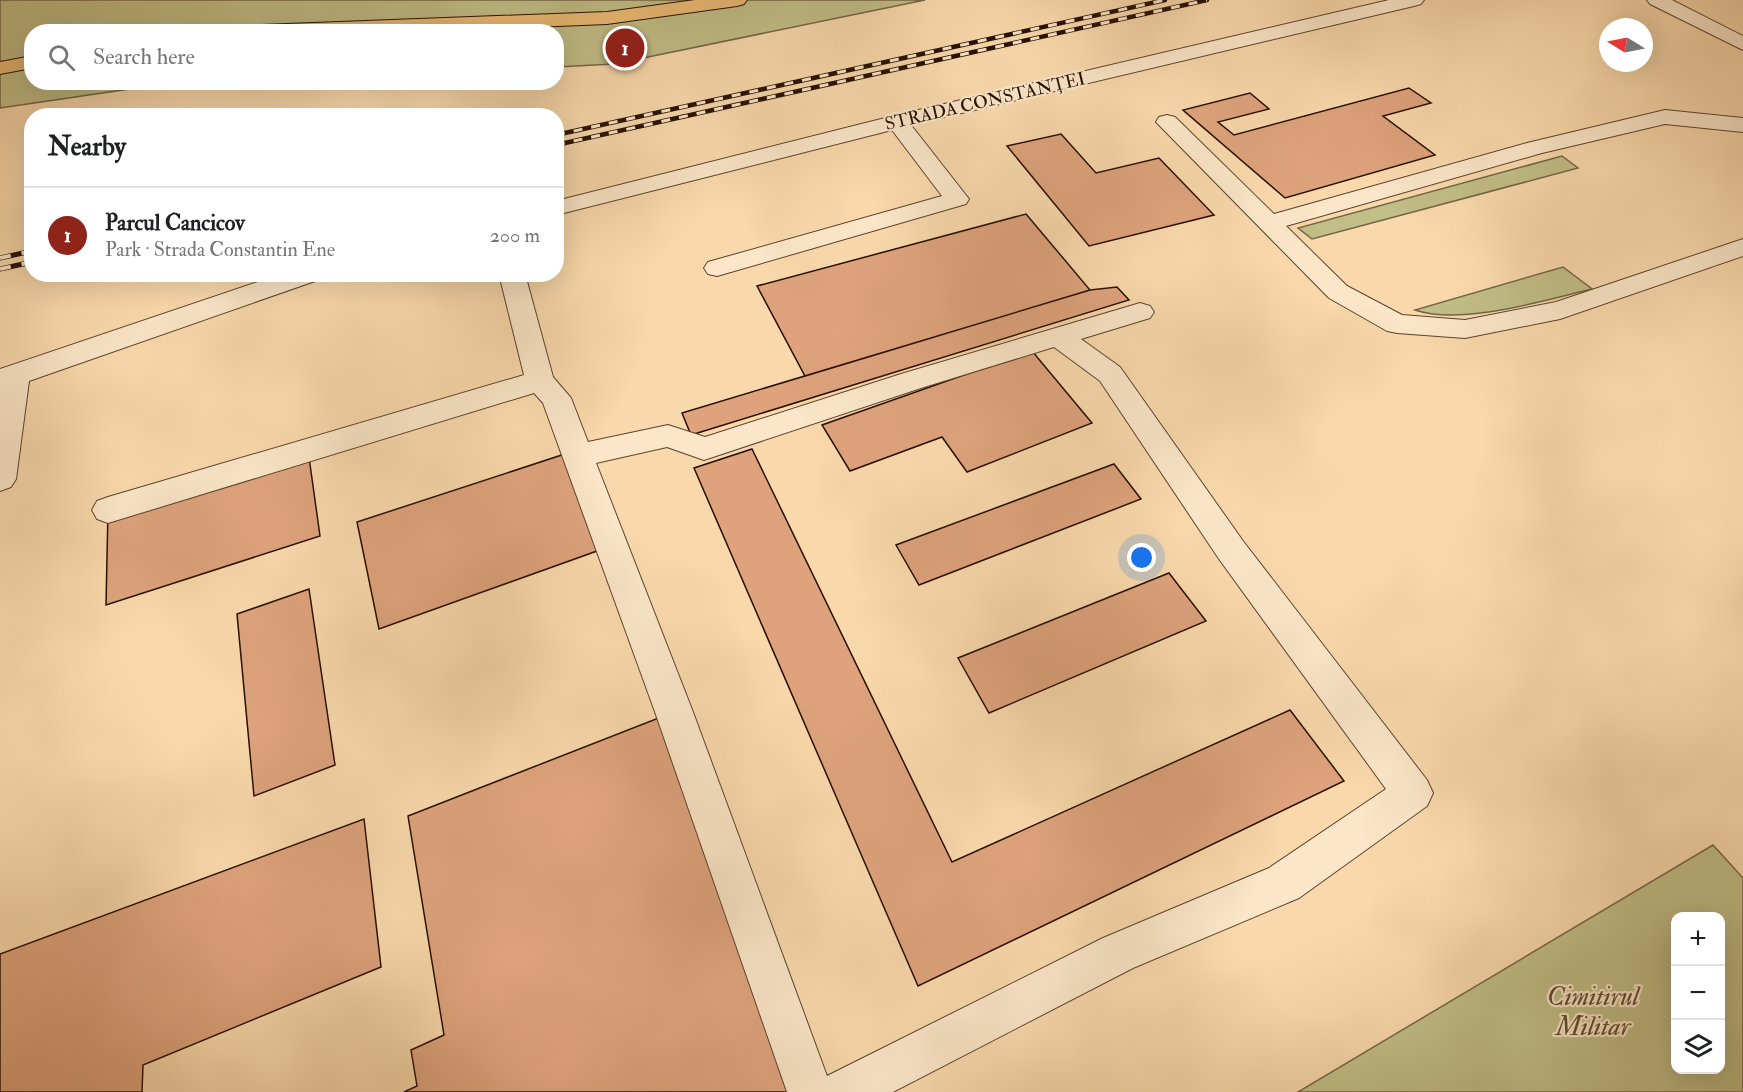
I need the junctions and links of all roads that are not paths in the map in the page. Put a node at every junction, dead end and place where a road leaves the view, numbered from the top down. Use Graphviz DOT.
graph roads {
  1 [pos="737,0"];
  2 [pos="1414,0"];
  3 [pos="1657,0"];
  4 [pos="446,24"];
  5 [pos="1743,44"];
  6 [pos="24,64"];
  7 [pos="0,68"];
  8 [pos="897,122"];
  9 [pos="1167,122"];
  10 [pos="1738,134"];
  11 [pos="564,206"];
  12 [pos="1269,223"];
  13 [pos="1743,246"];
  14 [pos="717,268"];
  15 [pos="286,282"];
  16 [pos="514,282"];
  17 [pos="1140,312"];
  18 [pos="1059,337"];
  19 [pos="8,377"];
  20 [pos="540,381"];
  21 [pos="577,456"];
  22 [pos="0,479"];
  23 [pos="108,510"];
  24 [pos="810,1092"];
  25 [pos="843,1092"];
  1 -- 4 [label="main road"];
  2 -- 8 [label="street, STRADA CONSTANȚEI"];
  3 -- 5 [label="street"];
  6 -- 7 [label="main road"];
  8 -- 11 [label="street, STRADA CONSTANȚEI"];
  8 -- 14 [label="street"];
  9 -- 12 [label="street"];
  10 -- 12 [label="street"];
  12 -- 13 [label="street"];
  15 -- 19 [label="street"];
  16 -- 20 [label="street"];
  17 -- 18 [label="street"];
  18 -- 21 [label="street"];
  18 -- 25 [label="street"];
  19 -- 22 [label="street"];
  20 -- 21 [label="street"];
  20 -- 23 [label="street"];
  21 -- 24 [label="street"];
}
